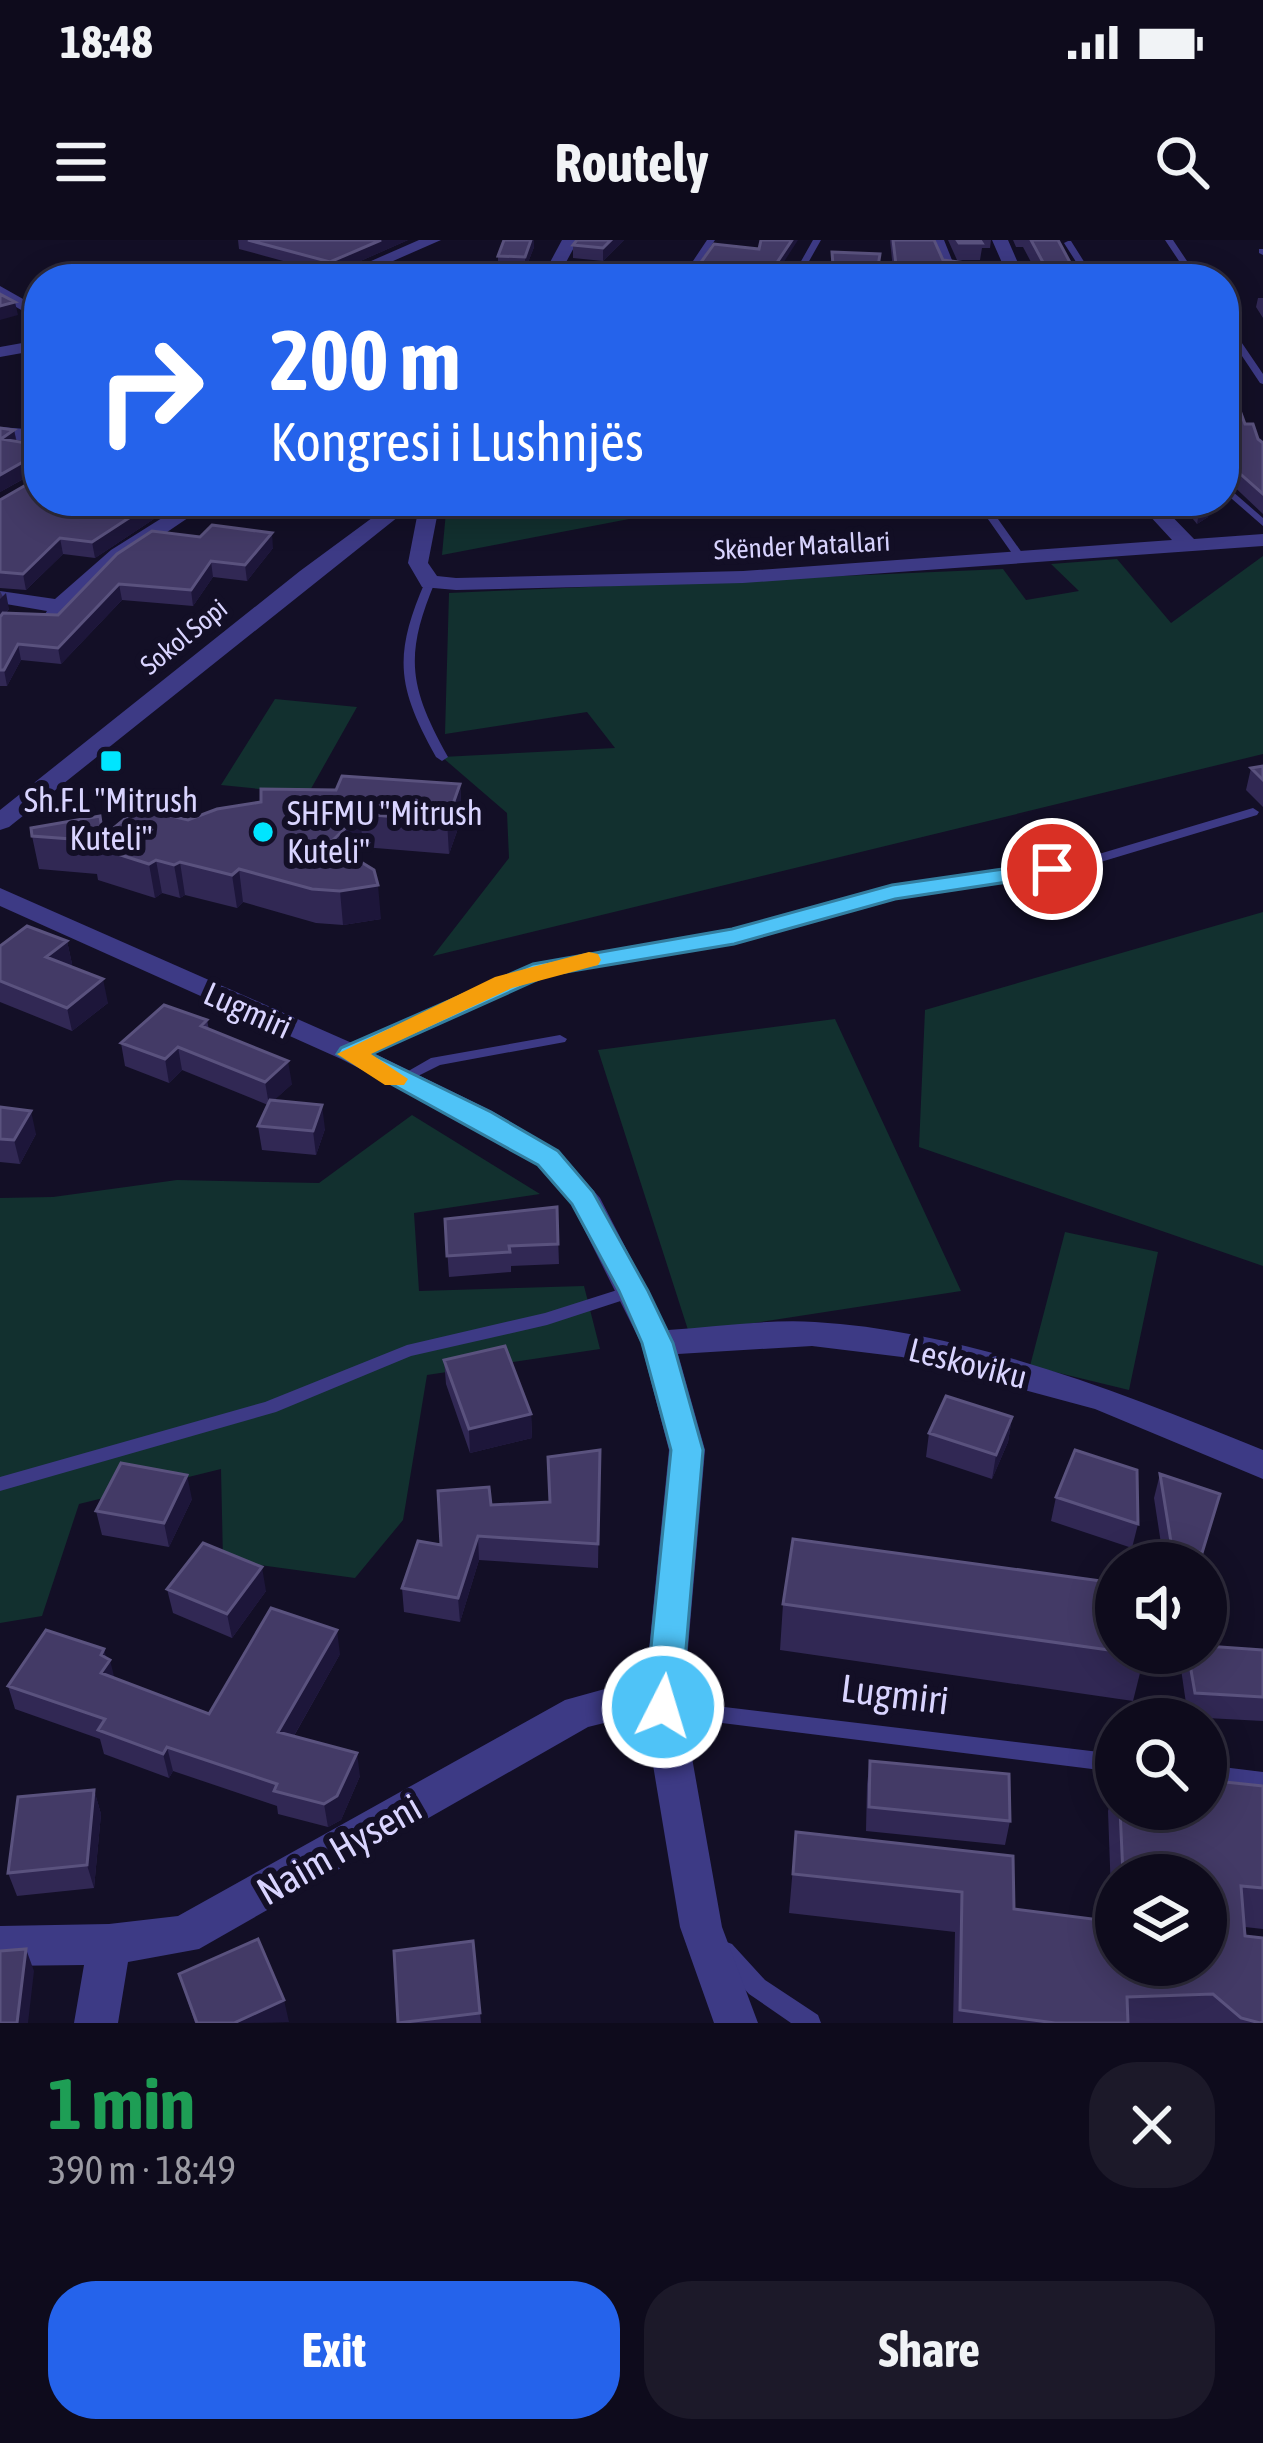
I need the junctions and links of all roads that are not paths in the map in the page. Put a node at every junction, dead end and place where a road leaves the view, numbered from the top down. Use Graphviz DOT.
graph roads {
  1 [pos="433,240"];
  2 [pos="1068,243"];
  3 [pos="375,264"];
  4 [pos="1081,264"];
  5 [pos="1239,345"];
  6 [pos="1263,381"];
  7 [pos="1239,501"];
  8 [pos="180,516"];
  9 [pos="388,516"];
  10 [pos="426,516"];
  11 [pos="991,516"];
  12 [pos="1160,516"];
  13 [pos="1263,523"];
  14 [pos="1263,540"];
  15 [pos="1188,545"];
  16 [pos="1020,556"];
  17 [pos="430,582"];
  18 [pos="0,597"];
  19 [pos="442,758"];
  20 [pos="1253,812"];
  21 [pos="0,823"];
  22 [pos="0,896"];
  23 [pos="560,1039"];
  24 [pos="350,1054"];
  25 [pos="398,1081"];
  26 [pos="634,1291"];
  27 [pos="658,1343"];
  28 [pos="1263,1465"];
  29 [pos="0,1484"];
  30 [pos="663,1707"];
  31 [pos="1095,1760"];
  32 [pos="1227,1777"];
  33 [pos="1263,1781"];
  34 [pos="701,1927"];
  35 [pos="109,1944"];
  36 [pos="0,1946"];
  37 [pos="96,2023"];
  38 [pos="736,2023"];
  39 [pos="810,2023"];
  1 -- 3 [label="street"];
  2 -- 4 [label="lane"];
  5 -- 6 [label="lane"];
  7 -- 13 [label="lane"];
  8 -- 18 [label="street"];
  9 -- 21 [label="street, Sokol Sopi"];
  10 -- 17 [label="street"];
  11 -- 16 [label="lane"];
  12 -- 15 [label="street"];
  14 -- 15 [label="street, Skënder Matallari"];
  15 -- 16 [label="street, Skënder Matallari"];
  16 -- 17 [label="street, Skënder Matallari"];
  17 -- 19 [label="lane"];
  20 -- 24 [label="lane"];
  22 -- 24 [label="street, Lugmiri"];
  23 -- 25 [label="lane"];
  24 -- 25 [label="street, Lugmiri"];
  25 -- 26 [label="street, Lugmiri"];
  26 -- 27 [label="street, Lugmiri"];
  26 -- 29 [label="lane"];
  27 -- 28 [label="street, Leskoviku"];
  27 -- 30 [label="street, Lugmiri"];
  30 -- 31 [label="lane, Lugmiri"];
  30 -- 34 [label="street, Lugmiri"];
  30 -- 35 [label="street, Naim Hyseni"];
  32 -- 33 [label="lane"];
  34 -- 38 [label="street, Lugmiri"];
  34 -- 39 [label="lane"];
  35 -- 36 [label="street, Naim Hyseni"];
  35 -- 37 [label="street"];
}
